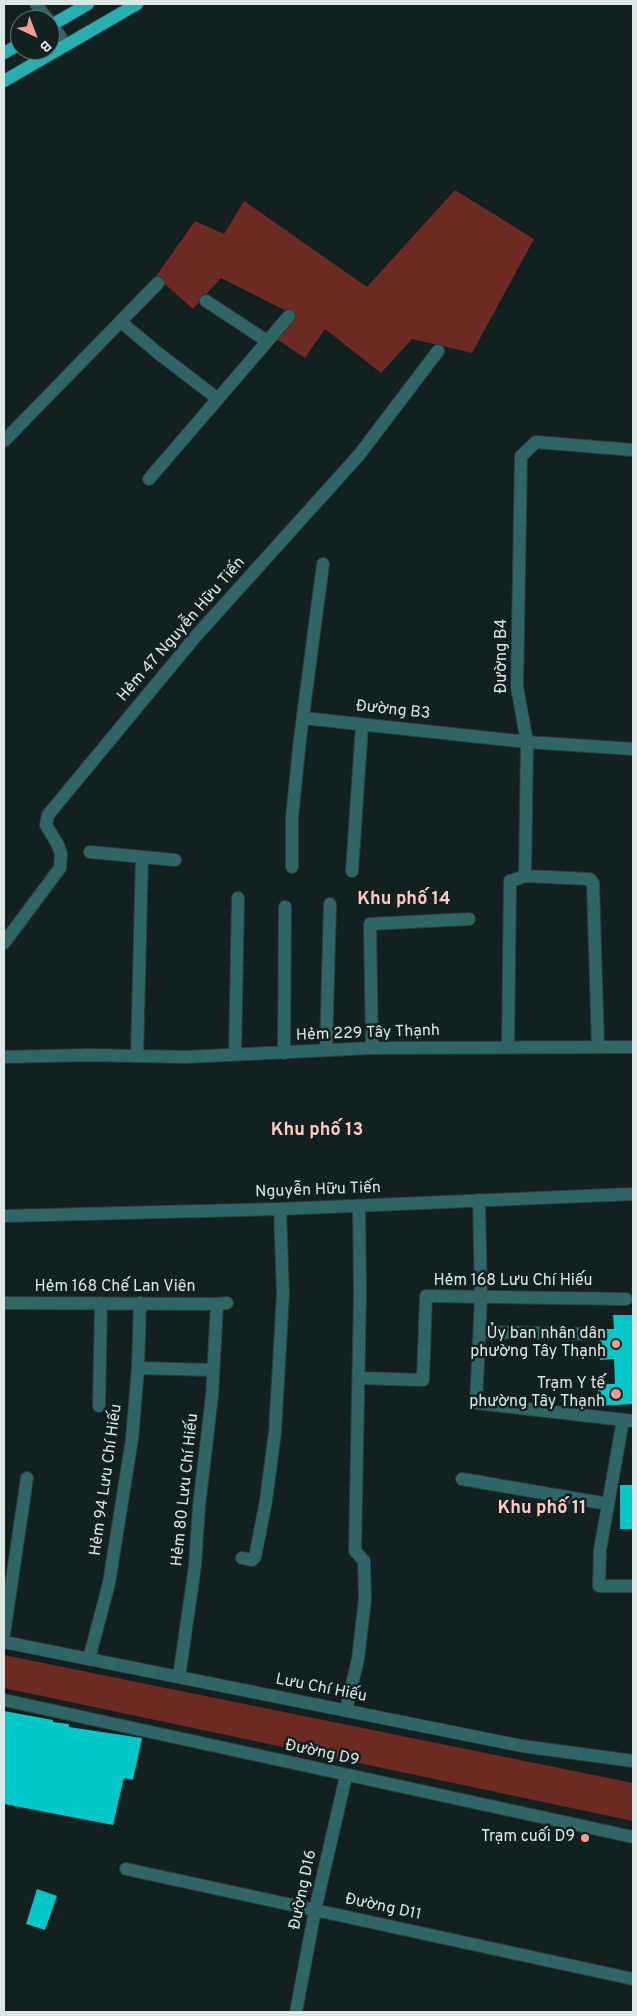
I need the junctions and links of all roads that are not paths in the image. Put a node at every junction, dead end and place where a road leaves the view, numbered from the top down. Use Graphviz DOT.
graph roads {
  1 [pos="88,4"];
  2 [pos="137,4"];
  3 [pos="60,18"];
  4 [pos="60,37"];
  5 [pos="66,45"];
  6 [pos="4,81"];
  7 [pos="158,283"];
  8 [pos="206,301"];
  9 [pos="288,316"];
  10 [pos="121,322"];
  11 [pos="267,341"];
  12 [pos="438,352"];
  13 [pos="218,399"];
  14 [pos="4,441"];
  15 [pos="633,450"];
  16 [pos="149,479"];
  17 [pos="323,564"];
  18 [pos="303,718"];
  19 [pos="362,725"];
  20 [pos="526,742"];
  21 [pos="633,749"];
  22 [pos="90,852"];
  23 [pos="142,857"];
  24 [pos="175,860"];
  25 [pos="292,867"];
  26 [pos="352,871"];
  27 [pos="525,876"];
  28 [pos="238,898"];
  29 [pos="330,904"];
  30 [pos="285,907"];
  31 [pos="469,919"];
  32 [pos="4,942"];
  33 [pos="598,1046"];
  34 [pos="508,1047"];
  35 [pos="633,1047"];
  36 [pos="372,1048"];
  37 [pos="326,1050"];
  38 [pos="284,1052"];
  39 [pos="235,1055"];
  40 [pos="137,1056"];
  41 [pos="4,1057"];
  42 [pos="633,1194"];
  43 [pos="479,1200"];
  44 [pos="359,1206"];
  45 [pos="280,1209"];
  46 [pos="4,1216"];
  47 [pos="481,1297"];
  48 [pos="626,1299"];
  49 [pos="102,1302"];
  50 [pos="4,1303"];
  51 [pos="140,1303"];
  52 [pos="222,1304"];
  53 [pos="480,1332"];
  54 [pos="588,1334"];
  55 [pos="138,1368"];
  56 [pos="213,1370"];
  57 [pos="359,1378"];
  58 [pos="99,1406"];
  59 [pos="628,1421"];
  60 [pos="27,1478"];
  61 [pos="462,1479"];
  62 [pos="608,1504"];
  63 [pos="242,1558"];
  64 [pos="633,1586"];
  65 [pos="4,1634"];
  66 [pos="4,1642"];
  67 [pos="89,1660"];
  68 [pos="179,1677"];
  69 [pos="4,1700"];
  70 [pos="346,1710"];
  71 [pos="633,1761"];
  72 [pos="346,1776"];
  73 [pos="633,1837"];
  74 [pos="126,1869"];
  75 [pos="315,1910"];
  76 [pos="633,1979"];
  77 [pos="296,2012"];
  1 -- 3 [label="main road"];
  2 -- 5 [label="main road"];
  4 -- 5 [label="street"];
  5 -- 6 [label="main road"];
  7 -- 10 [label="street"];
  8 -- 11 [label="street"];
  9 -- 11 [label="street"];
  10 -- 13 [label="street"];
  10 -- 14 [label="street"];
  11 -- 13 [label="street"];
  12 -- 32 [label="street, Hẻm 47 Nguyễn Hữu Tiến"];
  13 -- 16 [label="street"];
  15 -- 20 [label="street, Đường B4"];
  17 -- 18 [label="street"];
  18 -- 19 [label="street, Đường B3"];
  18 -- 25 [label="street"];
  19 -- 20 [label="street, Đường B3"];
  19 -- 26 [label="street"];
  20 -- 21 [label="street, Đường B3"];
  20 -- 27 [label="street, Đường B4"];
  22 -- 23 [label="street"];
  23 -- 24 [label="street"];
  23 -- 40 [label="street"];
  27 -- 33 [label="street"];
  27 -- 34 [label="street"];
  28 -- 39 [label="street"];
  29 -- 37 [label="street"];
  30 -- 38 [label="street"];
  31 -- 36 [label="street"];
  33 -- 34 [label="street, Hẻm 229 Tây Thạnh"];
  33 -- 35 [label="street, Hẻm 229 Tây Thạnh"];
  34 -- 36 [label="street, Hẻm 229 Tây Thạnh"];
  36 -- 37 [label="street, Hẻm 229 Tây Thạnh"];
  37 -- 38 [label="street, Hẻm 229 Tây Thạnh"];
  38 -- 39 [label="street, Hẻm 229 Tây Thạnh"];
  39 -- 40 [label="street, Hẻm 229 Tây Thạnh"];
  40 -- 41 [label="street, Hẻm 229 Tây Thạnh"];
  42 -- 43 [label="street, Nguyễn Hữu Tiến"];
  43 -- 44 [label="street, Nguyễn Hữu Tiến"];
  43 -- 47 [label="street"];
  44 -- 45 [label="street, Nguyễn Hữu Tiến"];
  44 -- 57 [label="street"];
  45 -- 46 [label="street, Nguyễn Hữu Tiến"];
  45 -- 63 [label="street"];
  47 -- 48 [label="street, Hẻm 168 Lưu Chí Hiếu"];
  47 -- 53 [label="street"];
  47 -- 57 [label="street, Hẻm 168 Lưu Chí Hiếu"];
  49 -- 50 [label="street, Hẻm 168 Chế Lan Viên"];
  49 -- 51 [label="street, Hẻm 168 Chế Lan Viên"];
  49 -- 58 [label="street"];
  51 -- 52 [label="street, Hẻm 168 Chế Lan Viên"];
  51 -- 55 [label="street, Hẻm 94 Lưu Chí Hiếu"];
  52 -- 56 [label="street, Hẻm 80 Lưu Chí Hiếu"];
  53 -- 54 [label="street"];
  53 -- 59 [label="street"];
  55 -- 56 [label="street"];
  55 -- 67 [label="street, Hẻm 94 Lưu Chí Hiếu"];
  56 -- 68 [label="street, Hẻm 80 Lưu Chí Hiếu"];
  57 -- 70 [label="street"];
  59 -- 62 [label="street"];
  60 -- 65 [label="street"];
  61 -- 62 [label="street"];
  62 -- 64 [label="street"];
  66 -- 67 [label="street, Lưu Chí Hiếu"];
  67 -- 68 [label="street, Lưu Chí Hiếu"];
  68 -- 70 [label="street, Lưu Chí Hiếu"];
  69 -- 72 [label="street, Đường D9"];
  70 -- 71 [label="street, Lưu Chí Hiếu"];
  72 -- 73 [label="street, Đường D9"];
  72 -- 75 [label="street, Đường D16"];
  74 -- 75 [label="street, Đường D11"];
  75 -- 76 [label="street, Đường D11"];
  75 -- 77 [label="street, Đường D16"];
}
